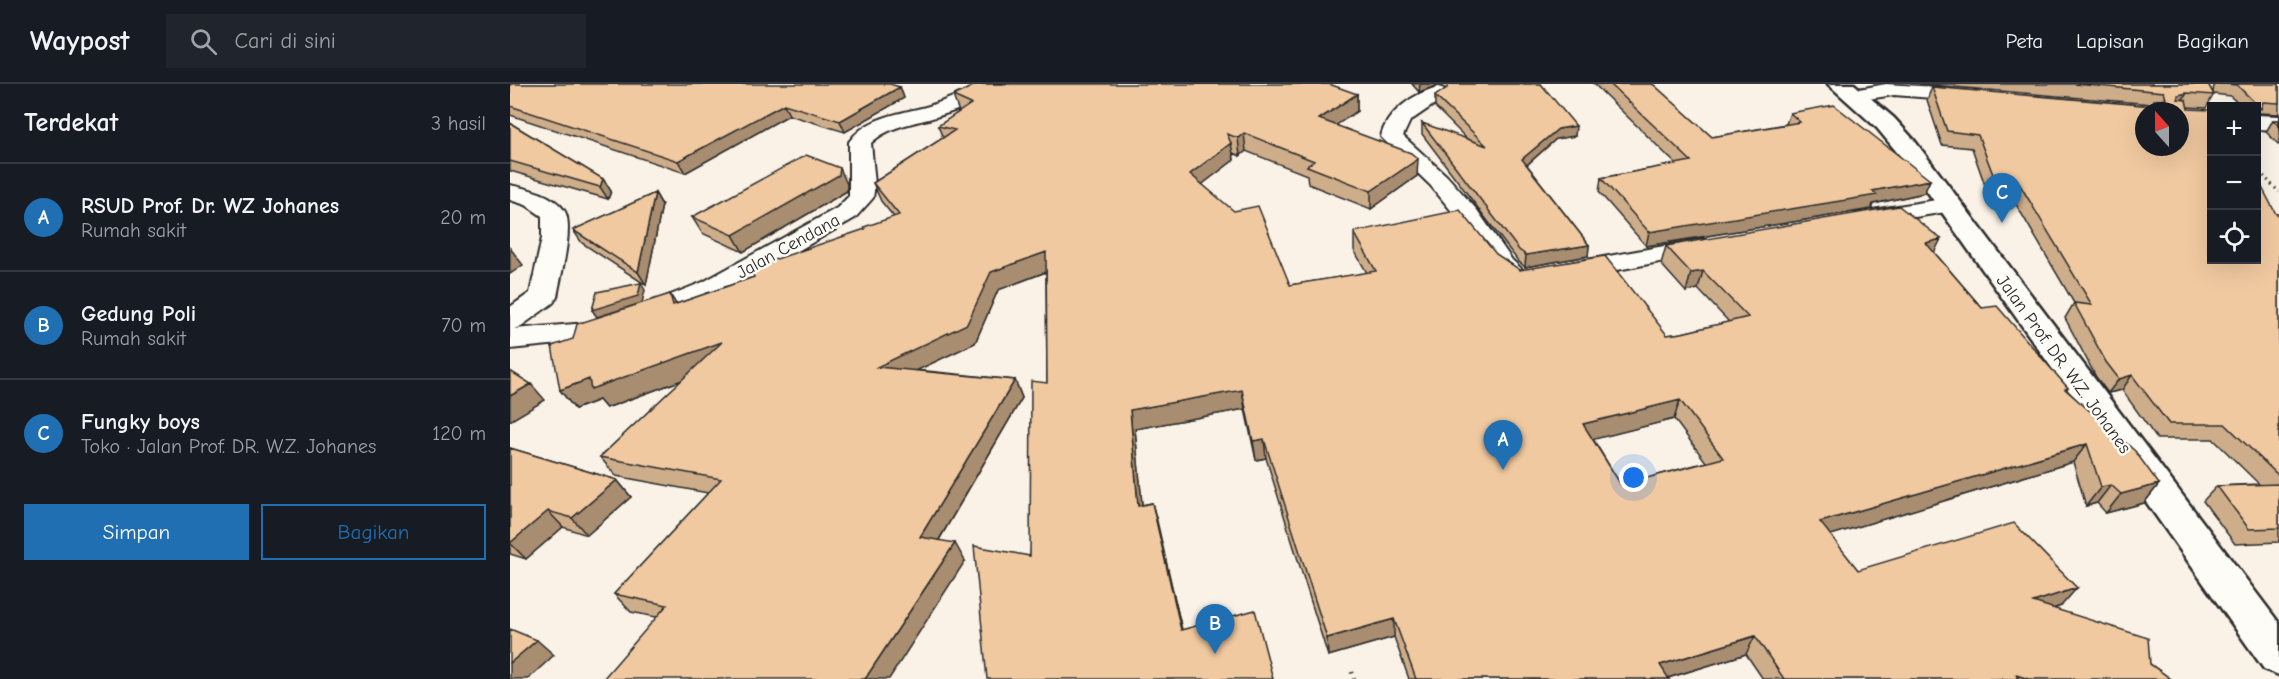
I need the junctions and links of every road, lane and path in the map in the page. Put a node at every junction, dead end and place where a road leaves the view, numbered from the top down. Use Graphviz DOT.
graph roads {
  1 [pos="998,84"];
  2 [pos="1847,89"];
  3 [pos="1438,93"];
  4 [pos="1988,96"];
  5 [pos="2261,122"];
  6 [pos="2279,123"];
  7 [pos="2261,173"];
  8 [pos="510,192"];
  9 [pos="2279,192"];
  10 [pos="1949,205"];
  11 [pos="1839,222"];
  12 [pos="1722,244"];
  13 [pos="510,321"];
  14 [pos="510,339"];
  15 [pos="2279,656"];
  16 [pos="1352,672"];
  17 [pos="1354,679"];
  1 -- 14 [label="street, Jalan Cendana"];
  2 -- 4 [label="street"];
  2 -- 10 [label="street, Jalan Prof. DR. W.Z. Johanes"];
  3 -- 12 [label="street"];
  5 -- 6 [label="street"];
  7 -- 9 [label="path"];
  8 -- 13 [label="street"];
  10 -- 11 [label="street"];
  10 -- 15 [label="street, Jalan Prof. DR. W.Z. Johanes"];
  16 -- 17 [label="path"];
}
